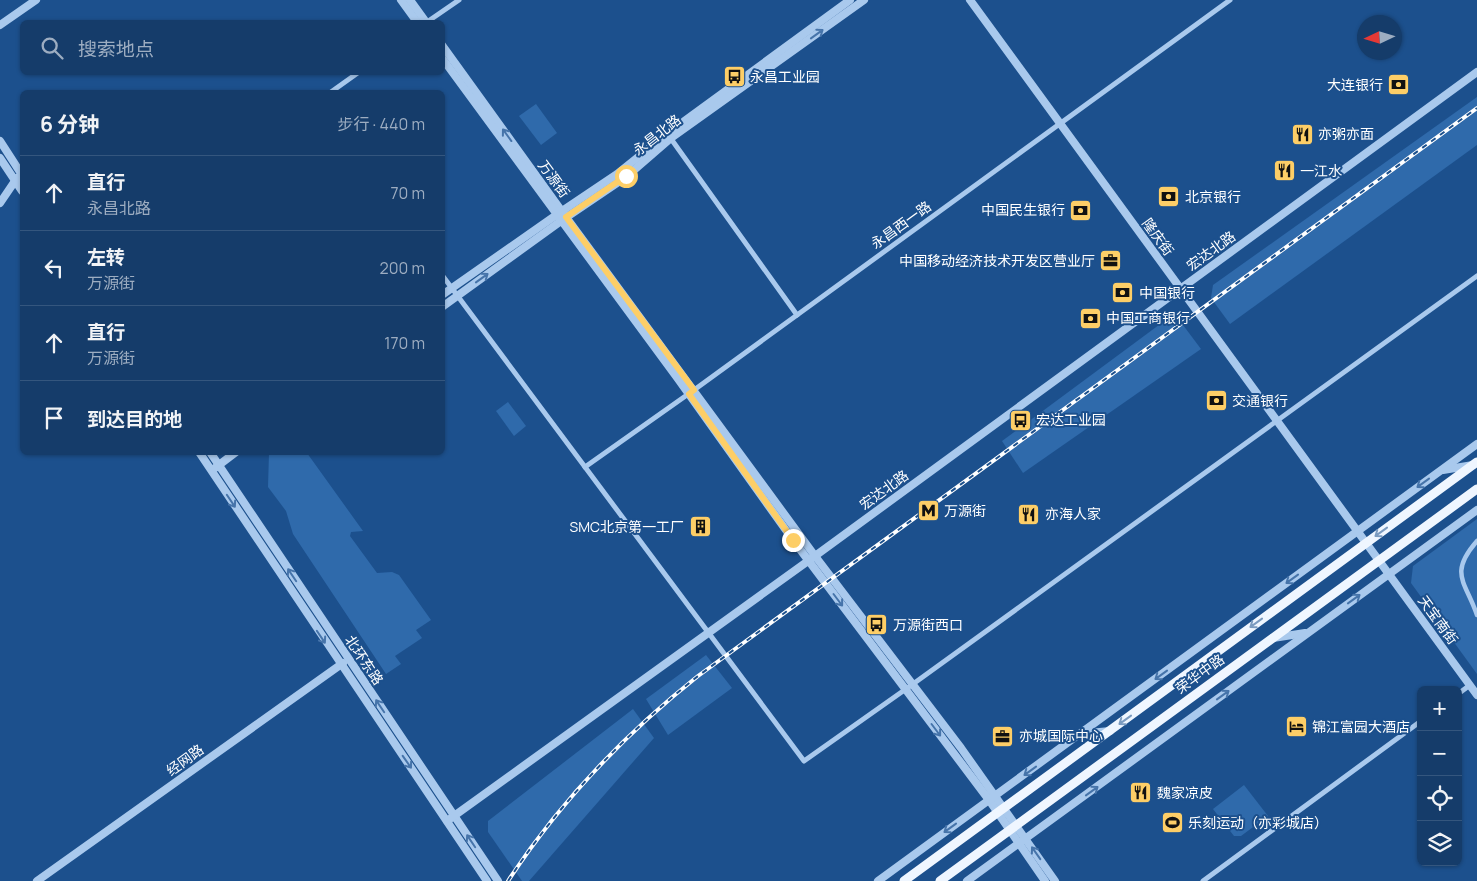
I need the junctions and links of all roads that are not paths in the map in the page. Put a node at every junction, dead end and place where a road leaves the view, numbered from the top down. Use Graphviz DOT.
graph roads {
  1 [pos="36,0"];
  2 [pos="401,0"];
  3 [pos="410,0"];
  4 [pos="459,0"];
  5 [pos="850,0"];
  6 [pos="864,0"];
  7 [pos="970,0"];
  8 [pos="1230,0"];
  9 [pos="416,20"];
  10 [pos="425,20"];
  11 [pos="429,20"];
  12 [pos="0,25"];
  13 [pos="445,49"];
  14 [pos="445,62"];
  15 [pos="1477,72"];
  16 [pos="355,75"];
  17 [pos="335,90"];
  18 [pos="1060,122"];
  19 [pos="669,136"];
  20 [pos="0,141"];
  21 [pos="0,158"];
  22 [pos="20,170"];
  23 [pos="20,175"];
  24 [pos="15,181"];
  25 [pos="20,188"];
  26 [pos="0,203"];
  27 [pos="561,216"];
  28 [pos="1477,276"];
  29 [pos="445,279"];
  30 [pos="452,288"];
  31 [pos="1181,289"];
  32 [pos="445,293"];
  33 [pos="458,296"];
  34 [pos="445,305"];
  35 [pos="797,315"];
  36 [pos="691,392"];
  37 [pos="1276,420"];
  38 [pos="1477,444"];
  39 [pos="201,455"];
  40 [pos="212,455"];
  41 [pos="213,455"];
  42 [pos="232,455"];
  43 [pos="204,461"];
  44 [pos="1475,464"];
  45 [pos="218,465"];
  46 [pos="585,467"];
  47 [pos="211,470"];
  48 [pos="1440,471"];
  49 [pos="1477,489"];
  50 [pos="1477,510"];
  51 [pos="1357,531"];
  52 [pos="1477,541"];
  53 [pos="1366,543"];
  54 [pos="812,559"];
  55 [pos="1378,561"];
  56 [pos="1388,574"];
  57 [pos="1477,615"];
  58 [pos="1308,632"];
  59 [pos="708,633"];
  60 [pos="1273,638"];
  61 [pos="348,659"];
  62 [pos="340,664"];
  63 [pos="913,684"];
  64 [pos="1470,685"];
  65 [pos="906,689"];
  66 [pos="1462,691"];
  67 [pos="1477,695"];
  68 [pos="1417,724"];
  69 [pos="1110,731"];
  70 [pos="1079,734"];
  71 [pos="992,798"];
  72 [pos="1001,811"];
  73 [pos="451,819"];
  74 [pos="1013,828"];
  75 [pos="1026,839"];
  76 [pos="1018,844"];
  77 [pos="37,881"];
  78 [pos="486,881"];
  79 [pos="498,881"];
  80 [pos="878,881"];
  81 [pos="904,881"];
  82 [pos="940,881"];
  83 [pos="967,881"];
  84 [pos="1045,881"];
  85 [pos="1055,881"];
  86 [pos="1203,881"];
  1 -- 12 [label="street"];
  2 -- 9 [label="street"];
  3 -- 10 [label="street"];
  4 -- 11 [label="street"];
  5 -- 19 [label="street, 永昌北路"];
  19 -- 6 [label="street, 永昌北路, one-way"];
  7 -- 18 [label="street, 隆庆街"];
  8 -- 18 [label="street, 永昌西一路"];
  27 -- 13 [label="street, 万源街, one-way"];
  14 -- 27 [label="street, 万源街"];
  15 -- 31 [label="street, 宏达北路"];
  16 -- 17 [label="street"];
  18 -- 31 [label="street, 隆庆街"];
  18 -- 35 [label="street, 永昌西一路"];
  19 -- 27 [label="street, 永昌北路"];
  19 -- 35 [label="street"];
  20 -- 22 [label="street"];
  21 -- 24 [label="street"];
  23 -- 24 [label="street"];
  24 -- 25 [label="street"];
  24 -- 26 [label="street"];
  27 -- 30 [label="street, 永昌北路"];
  33 -- 27 [label="street, 永昌北路, one-way"];
  27 -- 36 [label="street, 万源街"];
  28 -- 37 [label="street"];
  29 -- 30 [label="street"];
  30 -- 32 [label="street, 永昌北路"];
  30 -- 33 [label="street"];
  31 -- 37 [label="street, 隆庆街"];
  31 -- 54 [label="street, 宏达北路"];
  33 -- 34 [label="street, 永昌北路"];
  33 -- 46 [label="street"];
  35 -- 36 [label="street, 永昌西一路"];
  36 -- 46 [label="street, 永昌西一路"];
  36 -- 54 [label="street, 万源街"];
  37 -- 51 [label="street, 隆庆街"];
  37 -- 63 [label="street"];
  38 -- 48 [label="street"];
  39 -- 43 [label="street, 北环东路"];
  40 -- 43 [label="street"];
  41 -- 45 [label="street, 北环东路"];
  42 -- 45 [label="street"];
  43 -- 47 [label="street, 北环东路"];
  44 -- 48 [label="street"];
  44 -- 53 [label="main road, 荣华中路, one-way"];
  45 -- 47 [label="street"];
  61 -- 45 [label="street, 北环东路, one-way"];
  46 -- 59 [label="street"];
  47 -- 62 [label="street, 北环东路, one-way"];
  48 -- 51 [label="street, one-way"];
  49 -- 55 [label="main road, 荣华中路"];
  50 -- 56 [label="street"];
  51 -- 53 [label="street, 隆庆街"];
  51 -- 70 [label="street, one-way"];
  52 -- 57 [label="street"];
  53 -- 55 [label="street, 隆庆街"];
  53 -- 69 [label="main road, 荣华中路, one-way"];
  54 -- 59 [label="street, 宏达北路"];
  54 -- 63 [label="street, 万源街"];
  54 -- 65 [label="street, 万源街, one-way"];
  55 -- 56 [label="street, 天宝南街"];
  55 -- 60 [label="main road, 荣华中路"];
  58 -- 56 [label="street, one-way"];
  56 -- 64 [label="street, 天宝南街"];
  58 -- 60 [label="street"];
  75 -- 58 [label="street, one-way"];
  59 -- 65 [label="street"];
  59 -- 73 [label="street, 宏达北路"];
  60 -- 74 [label="main road, 荣华中路"];
  61 -- 62 [label="street, 经网路"];
  73 -- 61 [label="street, 北环东路, one-way"];
  62 -- 73 [label="street, 北环东路, one-way"];
  62 -- 77 [label="street, 经网路"];
  63 -- 65 [label="street"];
  63 -- 71 [label="street, 万源街"];
  64 -- 66 [label="street"];
  64 -- 67 [label="street, 天宝南街"];
  65 -- 71 [label="street, 万源街, one-way"];
  68 -- 86 [label="street"];
  69 -- 70 [label="street"];
  69 -- 72 [label="main road, 荣华中路"];
  70 -- 71 [label="street, one-way"];
  71 -- 72 [label="street, 万源街"];
  71 -- 80 [label="street, one-way"];
  72 -- 74 [label="street, 万源街"];
  72 -- 81 [label="main road, 荣华中路"];
  73 -- 78 [label="street, 北环东路"];
  79 -- 73 [label="street, 北环东路, one-way"];
  74 -- 75 [label="street"];
  74 -- 76 [label="street"];
  74 -- 82 [label="main road, 荣华中路"];
  75 -- 76 [label="street"];
  85 -- 75 [label="street, one-way"];
  76 -- 83 [label="street"];
  76 -- 84 [label="street"];
}
